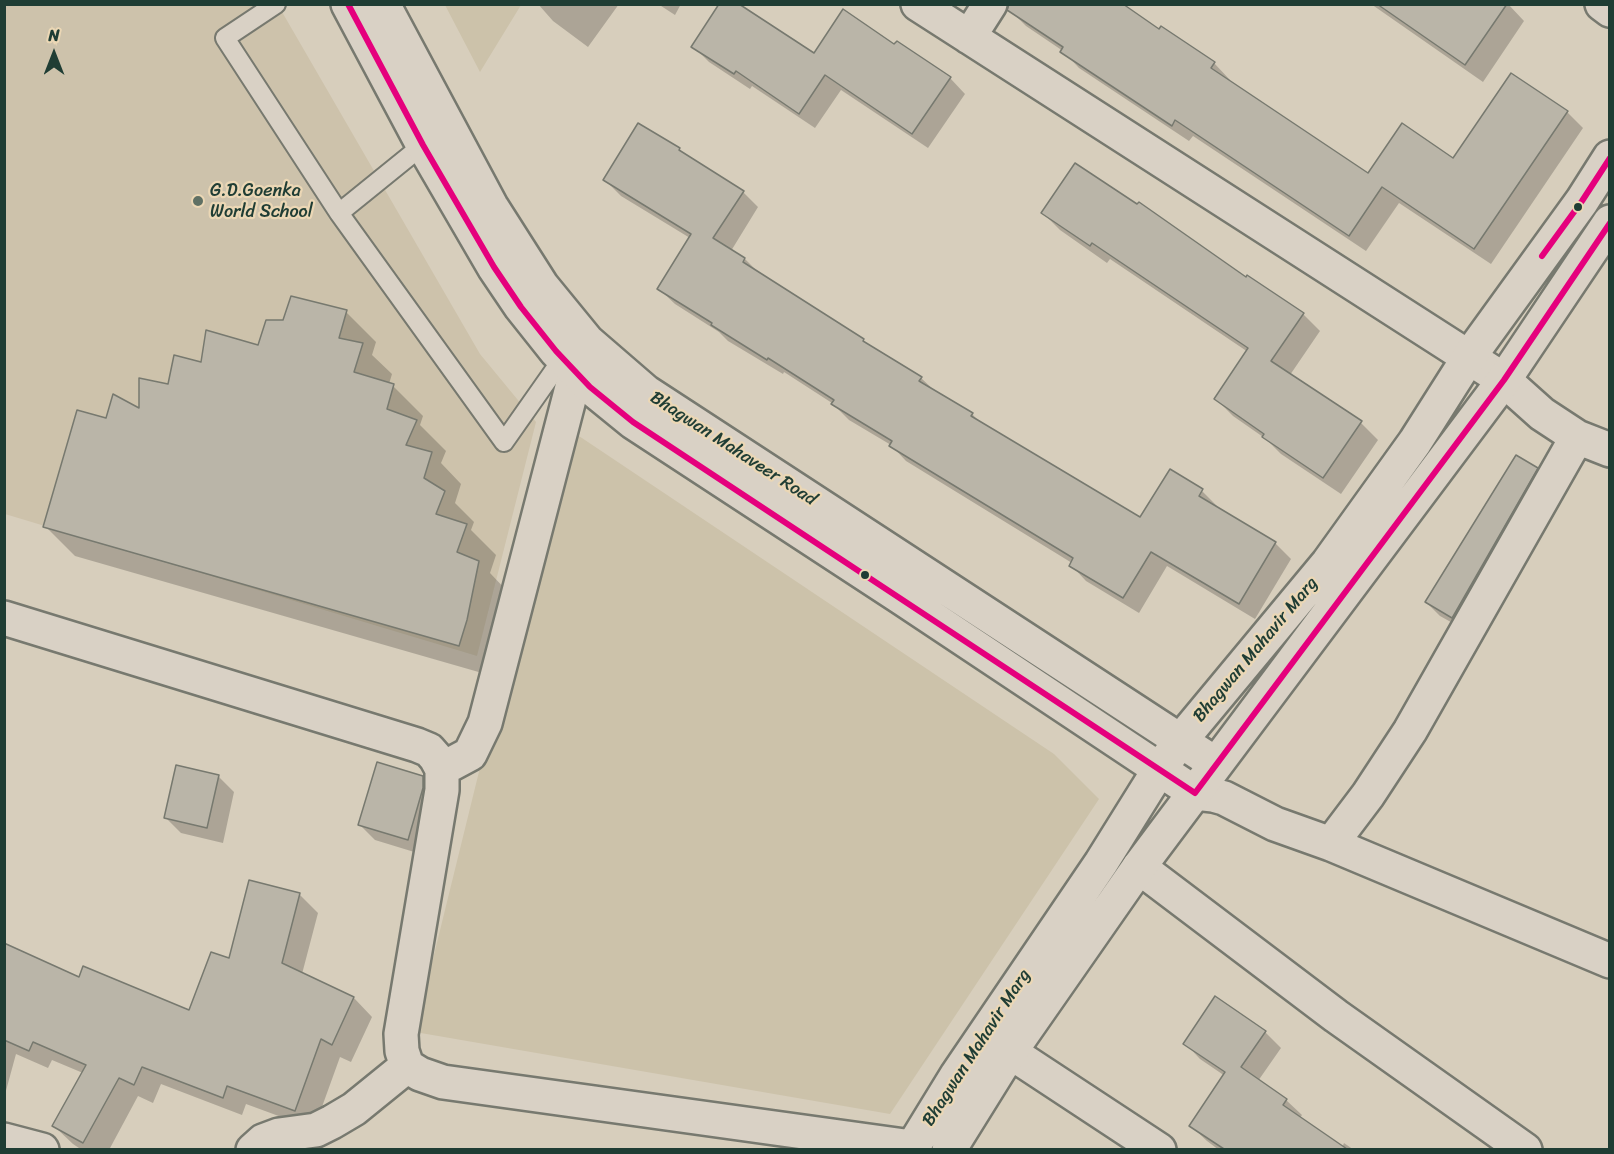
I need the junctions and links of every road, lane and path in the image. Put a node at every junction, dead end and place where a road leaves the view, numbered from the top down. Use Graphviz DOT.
graph roads {
  1 [pos="276,4"];
  2 [pos="348,4"];
  3 [pos="383,4"];
  4 [pos="918,4"];
  5 [pos="990,4"];
  6 [pos="1602,4"];
  7 [pos="1610,10"];
  8 [pos="969,37"];
  9 [pos="423,145"];
  10 [pos="1610,157"];
  11 [pos="339,213"];
  12 [pos="1610,222"];
  13 [pos="1469,357"];
  14 [pos="569,365"];
  15 [pos="1504,380"];
  16 [pos="1577,437"];
  17 [pos="1610,450"];
  18 [pos="4,618"];
  19 [pos="1181,741"];
  20 [pos="1216,764"];
  21 [pos="442,769"];
  22 [pos="1159,770"];
  23 [pos="1195,793"];
  24 [pos="1331,844"];
  25 [pos="1139,867"];
  26 [pos="1610,961"];
  27 [pos="1010,1052"];
  28 [pos="407,1066"];
  29 [pos="4,1140"];
  30 [pos="912,1148"];
  31 [pos="42,1149"];
  32 [pos="253,1149"];
  33 [pos="949,1149"];
  34 [pos="1159,1149"];
  35 [pos="1525,1149"];
  1 -- 11 [label="lane"];
  2 -- 9 [label="street, Bhagwan Mahaveer Road"];
  3 -- 19 [label="street, Bhagwan Mahaveer Road"];
  4 -- 8 [label="street"];
  5 -- 8 [label="street"];
  6 -- 7 [label="street"];
  8 -- 13 [label="street"];
  9 -- 11 [label="lane"];
  9 -- 14 [label="street, Bhagwan Mahaveer Road"];
  10 -- 13 [label="street, Bhagwan Mahavir Marg"];
  11 -- 14 [label="lane"];
  12 -- 15 [label="street, Bhagwan Mahavir Marg"];
  13 -- 15 [label="street"];
  13 -- 19 [label="street, Bhagwan Mahavir Marg"];
  14 -- 21 [label="street"];
  14 -- 22 [label="street, Bhagwan Mahaveer Road"];
  15 -- 16 [label="street"];
  15 -- 20 [label="street, Bhagwan Mahavir Marg"];
  16 -- 17 [label="street"];
  16 -- 24 [label="street"];
  18 -- 21 [label="street"];
  19 -- 20 [label="street, Bhagwan Mahaveer Road"];
  19 -- 22 [label="street, Bhagwan Mahavir Marg"];
  20 -- 23 [label="street, Bhagwan Mahavir Marg"];
  21 -- 28 [label="street"];
  22 -- 23 [label="street, Bhagwan Mahaveer Road"];
  22 -- 30 [label="street, Bhagwan Mahavir Marg"];
  23 -- 24 [label="street"];
  23 -- 25 [label="street, Bhagwan Mahavir Marg"];
  24 -- 26 [label="street"];
  25 -- 27 [label="street, Bhagwan Mahavir Marg"];
  25 -- 35 [label="street"];
  27 -- 33 [label="street, Bhagwan Mahavir Marg"];
  27 -- 34 [label="street"];
  28 -- 30 [label="street"];
  28 -- 32 [label="street"];
  29 -- 31 [label="street"];
}
